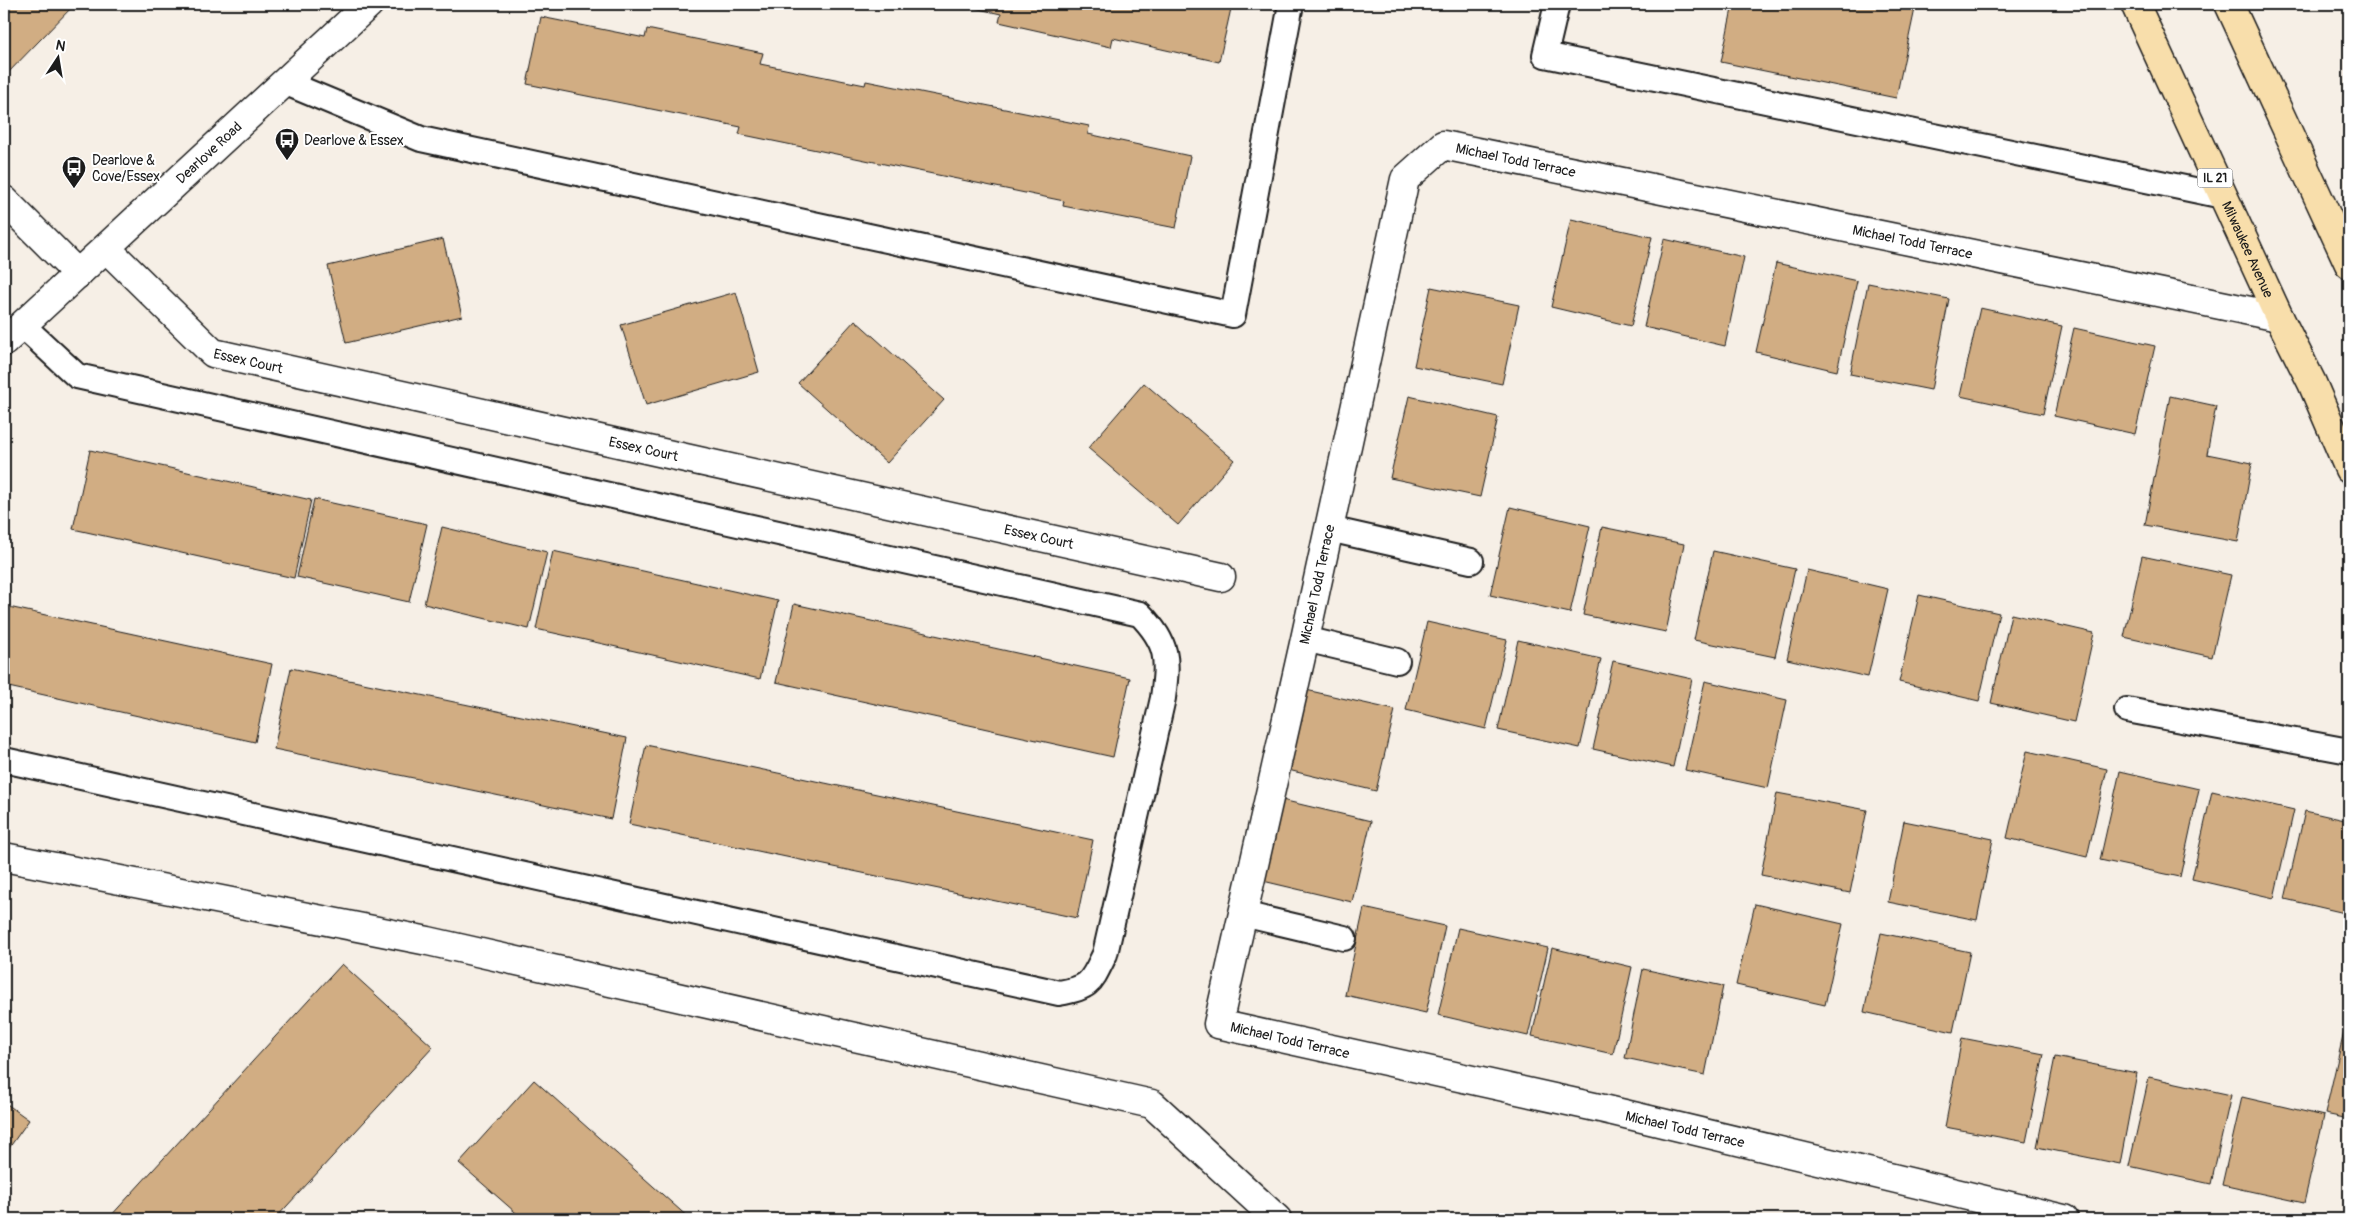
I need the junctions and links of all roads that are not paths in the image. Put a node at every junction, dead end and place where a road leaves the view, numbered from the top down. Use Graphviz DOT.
graph roads {
  1 [pos="369,4"];
  2 [pos="1291,4"];
  3 [pos="1557,4"];
  4 [pos="2134,4"];
  5 [pos="2229,4"];
  6 [pos="284,82"];
  7 [pos="2223,196"];
  8 [pos="4,200"];
  9 [pos="106,248"];
  10 [pos="2347,255"];
  11 [pos="78,274"];
  12 [pos="2279,318"];
  13 [pos="13,334"];
  14 [pos="2349,468"];
  15 [pos="1329,528"];
  16 [pos="1471,561"];
  17 [pos="1221,577"];
  18 [pos="1305,639"];
  19 [pos="1397,661"];
  20 [pos="2127,710"];
  21 [pos="2349,751"];
  22 [pos="4,760"];
  23 [pos="4,857"];
  24 [pos="1243,914"];
  25 [pos="1344,938"];
  26 [pos="1277,1219"];
  27 [pos="2064,1219"];
  1 -- 6 [label="street, Dearlove Road"];
  2 -- 6 [label="lane"];
  3 -- 7 [label="lane"];
  4 -- 7 [label="main road, Milwaukee Avenue / IL 21"];
  5 -- 10 [label="main road"];
  6 -- 9 [label="street, Dearlove Road"];
  7 -- 12 [label="main road, Milwaukee Avenue / IL 21"];
  8 -- 11 [label="street"];
  9 -- 11 [label="street, Dearlove Road"];
  9 -- 17 [label="street, Essex Court"];
  11 -- 13 [label="street, Dearlove Road"];
  12 -- 14 [label="main road, Milwaukee Avenue / IL 21"];
  12 -- 15 [label="street, Michael Todd Terrace"];
  13 -- 22 [label="lane"];
  15 -- 16 [label="lane"];
  15 -- 18 [label="street, Michael Todd Terrace"];
  18 -- 19 [label="lane"];
  18 -- 24 [label="street, Michael Todd Terrace"];
  20 -- 21 [label="lane"];
  23 -- 26 [label="street"];
  24 -- 25 [label="lane"];
  24 -- 27 [label="street, Michael Todd Terrace"];
}
